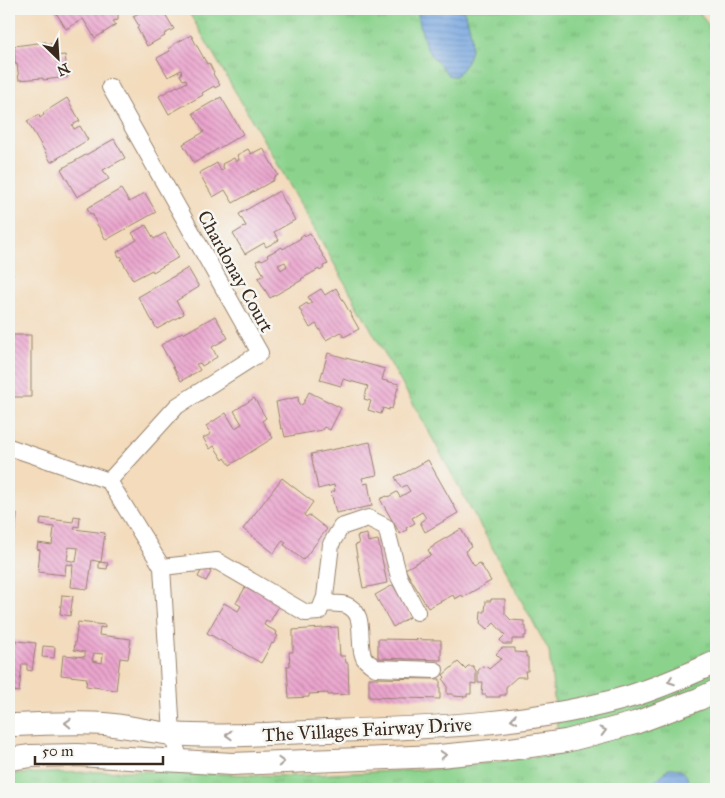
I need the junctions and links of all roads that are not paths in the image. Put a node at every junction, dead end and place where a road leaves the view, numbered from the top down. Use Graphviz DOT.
graph roads {
  1 [pos="110,88"];
  2 [pos="9,447"];
  3 [pos="109,481"];
  4 [pos="162,567"];
  5 [pos="323,603"];
  6 [pos="417,612"];
  7 [pos="716,662"];
  8 [pos="435,670"];
  9 [pos="716,691"];
  10 [pos="9,726"];
  11 [pos="172,734"];
  12 [pos="9,759"];
  13 [pos="180,761"];
  1 -- 3 [label="street, Chardonay Court"];
  2 -- 3 [label="street"];
  3 -- 4 [label="street"];
  4 -- 5 [label="street"];
  4 -- 11 [label="street"];
  5 -- 6 [label="street"];
  5 -- 8 [label="street"];
  7 -- 11 [label="street, The Villages Fairway Drive, one-way"];
  13 -- 9 [label="street, The Villages Fairway Drive, one-way"];
  11 -- 10 [label="street, The Villages Fairway Drive, one-way"];
  11 -- 13 [label="street"];
  12 -- 13 [label="street, The Villages Fairway Drive"];
}
